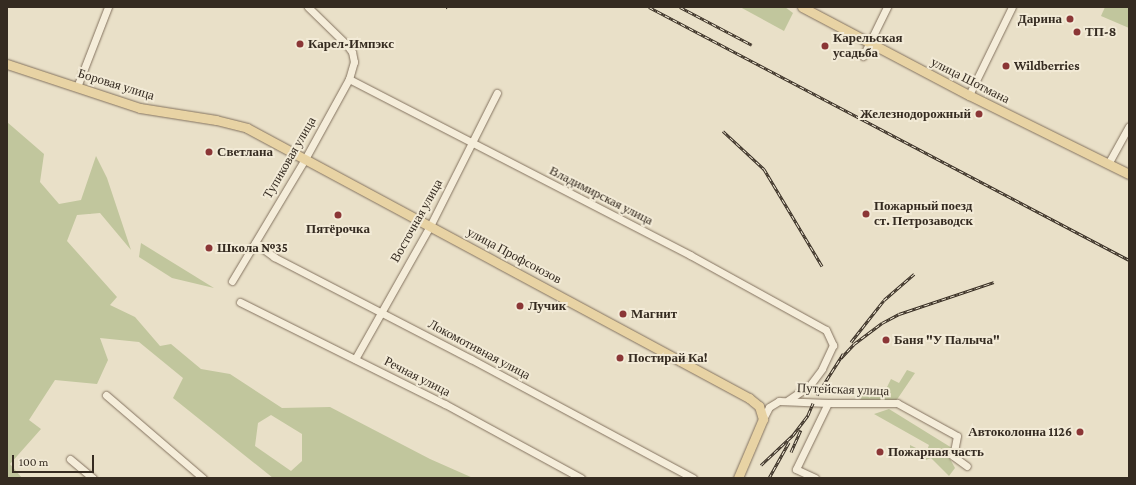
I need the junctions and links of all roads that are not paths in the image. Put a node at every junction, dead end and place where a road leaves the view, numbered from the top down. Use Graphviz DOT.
graph roads {
  1 [pos="108,7"];
  2 [pos="308,7"];
  3 [pos="802,7"];
  4 [pos="887,7"];
  5 [pos="1012,7"];
  6 [pos="870,44"];
  7 [pos="863,56"];
  8 [pos="7,64"];
  9 [pos="349,79"];
  10 [pos="77,87"];
  11 [pos="497,93"];
  12 [pos="969,95"];
  13 [pos="1129,126"];
  14 [pos="242,127"];
  15 [pos="474,142"];
  16 [pos="305,159"];
  17 [pos="1108,164"];
  18 [pos="1129,174"];
  19 [pos="430,226"];
  20 [pos="254,243"];
  21 [pos="232,281"];
  22 [pos="240,302"];
  23 [pos="380,312"];
  24 [pos="354,358"];
  25 [pos="106,395"];
  26 [pos="788,400"];
  27 [pos="828,404"];
  28 [pos="763,419"];
  29 [pos="70,459"];
  30 [pos="967,466"];
  31 [pos="92,478"];
  32 [pos="204,478"];
  33 [pos="580,478"];
  34 [pos="693,478"];
  35 [pos="738,478"];
  36 [pos="815,478"];
  1 -- 10 [label="street"];
  2 -- 9 [label="street, Тупиковая улица"];
  3 -- 6 [label="main road, улица Шотмана"];
  4 -- 6 [label="street"];
  5 -- 12 [label="street"];
  6 -- 7 [label="street"];
  6 -- 12 [label="main road, улица Шотмана"];
  8 -- 10 [label="main road, Боровая улица"];
  9 -- 15 [label="street, Владимирская улица"];
  9 -- 16 [label="street, Тупиковая улица"];
  10 -- 14 [label="main road, Боровая улица"];
  11 -- 15 [label="street, Восточная улица"];
  12 -- 17 [label="main road, улица Шотмана"];
  13 -- 17 [label="street"];
  14 -- 16 [label="main road, улица Профсоюзов"];
  15 -- 19 [label="street, Восточная улица"];
  15 -- 26 [label="street, Владимирская улица"];
  16 -- 19 [label="main road, улица Профсоюзов"];
  16 -- 20 [label="street, Тупиковая улица"];
  17 -- 18 [label="main road, улица Шотмана"];
  19 -- 23 [label="street, Восточная улица"];
  19 -- 28 [label="main road, улица Профсоюзов"];
  20 -- 21 [label="street, Тупиковая улица"];
  20 -- 23 [label="street, Локомотивная улица"];
  22 -- 24 [label="street, Речная улица"];
  23 -- 24 [label="street, Восточная улица"];
  23 -- 34 [label="street, Локомотивная улица"];
  24 -- 33 [label="street, Речная улица"];
  25 -- 32 [label="street"];
  26 -- 27 [label="street, Путейская улица"];
  26 -- 28 [label="street, Путейская улица"];
  27 -- 30 [label="street, Путейская улица"];
  27 -- 36 [label="street"];
  28 -- 35 [label="main road"];
  29 -- 31 [label="street"];
}
